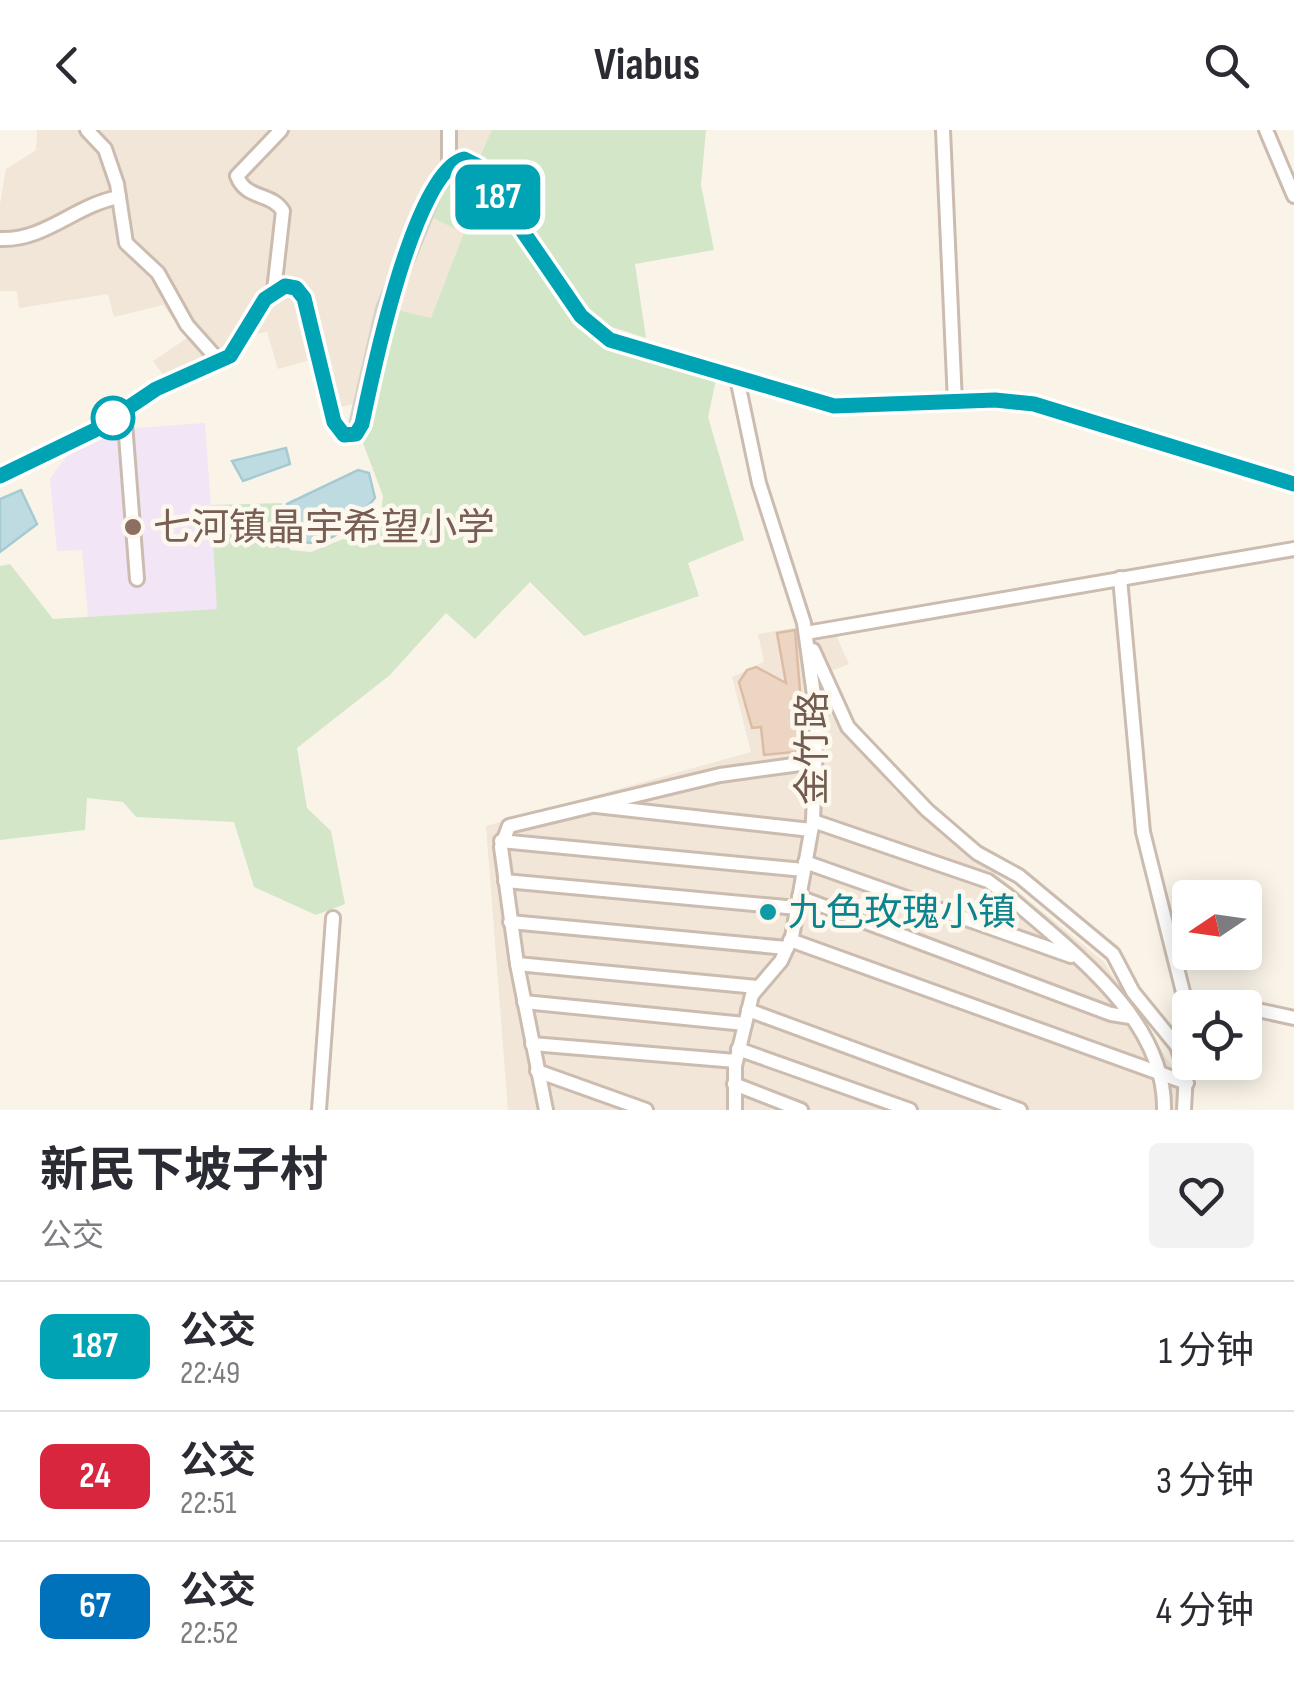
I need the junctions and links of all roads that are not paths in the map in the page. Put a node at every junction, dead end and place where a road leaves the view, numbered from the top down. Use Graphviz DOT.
graph roads {
  1 [pos="87,130"];
  2 [pos="281,130"];
  3 [pos="450,130"];
  4 [pos="943,130"];
  5 [pos="1266,130"];
  6 [pos="449,166"];
  7 [pos="1294,196"];
  8 [pos="119,197"];
  9 [pos="0,239"];
  10 [pos="274,291"];
  11 [pos="220,362"];
  12 [pos="738,378"];
  13 [pos="955,403"];
  14 [pos="124,410"];
  15 [pos="0,476"];
  16 [pos="1294,484"];
  17 [pos="1294,549"];
  18 [pos="1120,578"];
  19 [pos="136,579"];
  20 [pos="806,636"];
  21 [pos="815,762"];
  22 [pos="594,805"];
  23 [pos="812,826"];
  24 [pos="500,841"];
  25 [pos="804,866"];
  26 [pos="505,880"];
  27 [pos="798,903"];
  28 [pos="333,918"];
  29 [pos="510,922"];
  30 [pos="789,944"];
  31 [pos="1075,956"];
  32 [pos="517,964"];
  33 [pos="756,988"];
  34 [pos="1182,990"];
  35 [pos="524,1002"];
  36 [pos="1262,1011"];
  37 [pos="746,1017"];
  38 [pos="1130,1017"];
  39 [pos="1294,1018"];
  40 [pos="1172,1035"];
  41 [pos="532,1044"];
  42 [pos="737,1055"];
  43 [pos="538,1071"];
  44 [pos="1158,1074"];
  45 [pos="1172,1076"];
  46 [pos="1186,1080"];
  47 [pos="734,1084"];
  48 [pos="320,1110"];
  49 [pos="546,1110"];
  50 [pos="646,1110"];
  51 [pos="735,1110"];
  52 [pos="802,1110"];
  53 [pos="910,1110"];
  54 [pos="1020,1110"];
  55 [pos="1164,1110"];
  56 [pos="1184,1110"];
  1 -- 8 [label="street"];
  2 -- 10 [label="street"];
  3 -- 6 [label="street"];
  4 -- 13 [label="street"];
  5 -- 7 [label="street"];
  6 -- 10 [label="main road"];
  6 -- 12 [label="main road"];
  8 -- 9 [label="street"];
  8 -- 11 [label="street"];
  10 -- 11 [label="main road"];
  11 -- 14 [label="main road"];
  12 -- 13 [label="main road"];
  12 -- 20 [label="street, 金竹路"];
  13 -- 16 [label="main road"];
  14 -- 15 [label="main road"];
  14 -- 19 [label="street"];
  17 -- 18 [label="street"];
  18 -- 20 [label="street"];
  18 -- 34 [label="street"];
  20 -- 21 [label="street, 金竹路"];
  20 -- 40 [label="street"];
  21 -- 22 [label="street"];
  21 -- 23 [label="street, 金竹路"];
  22 -- 23 [label="street"];
  22 -- 24 [label="street"];
  23 -- 25 [label="street, 金竹路"];
  23 -- 31 [label="street"];
  24 -- 25 [label="street"];
  24 -- 26 [label="street"];
  25 -- 27 [label="street, 金竹路"];
  25 -- 31 [label="street"];
  26 -- 27 [label="street"];
  26 -- 29 [label="street"];
  27 -- 30 [label="street, 金竹路"];
  27 -- 38 [label="street"];
  28 -- 48 [label="street"];
  29 -- 30 [label="street"];
  29 -- 32 [label="street"];
  30 -- 33 [label="street, 金竹路"];
  30 -- 44 [label="street"];
  31 -- 38 [label="street"];
  32 -- 33 [label="street"];
  32 -- 35 [label="street"];
  33 -- 37 [label="street, 金竹路"];
  35 -- 37 [label="street"];
  35 -- 41 [label="street"];
  36 -- 39 [label="street"];
  37 -- 42 [label="street, 金竹路"];
  37 -- 54 [label="street"];
  38 -- 44 [label="street"];
  41 -- 42 [label="street"];
  41 -- 43 [label="street"];
  42 -- 47 [label="street, 金竹路"];
  42 -- 53 [label="street"];
  43 -- 49 [label="street"];
  43 -- 50 [label="street"];
  44 -- 45 [label="street"];
  44 -- 55 [label="street"];
  46 -- 56 [label="street"];
  47 -- 51 [label="street, 金竹路"];
  47 -- 52 [label="street"];
}
